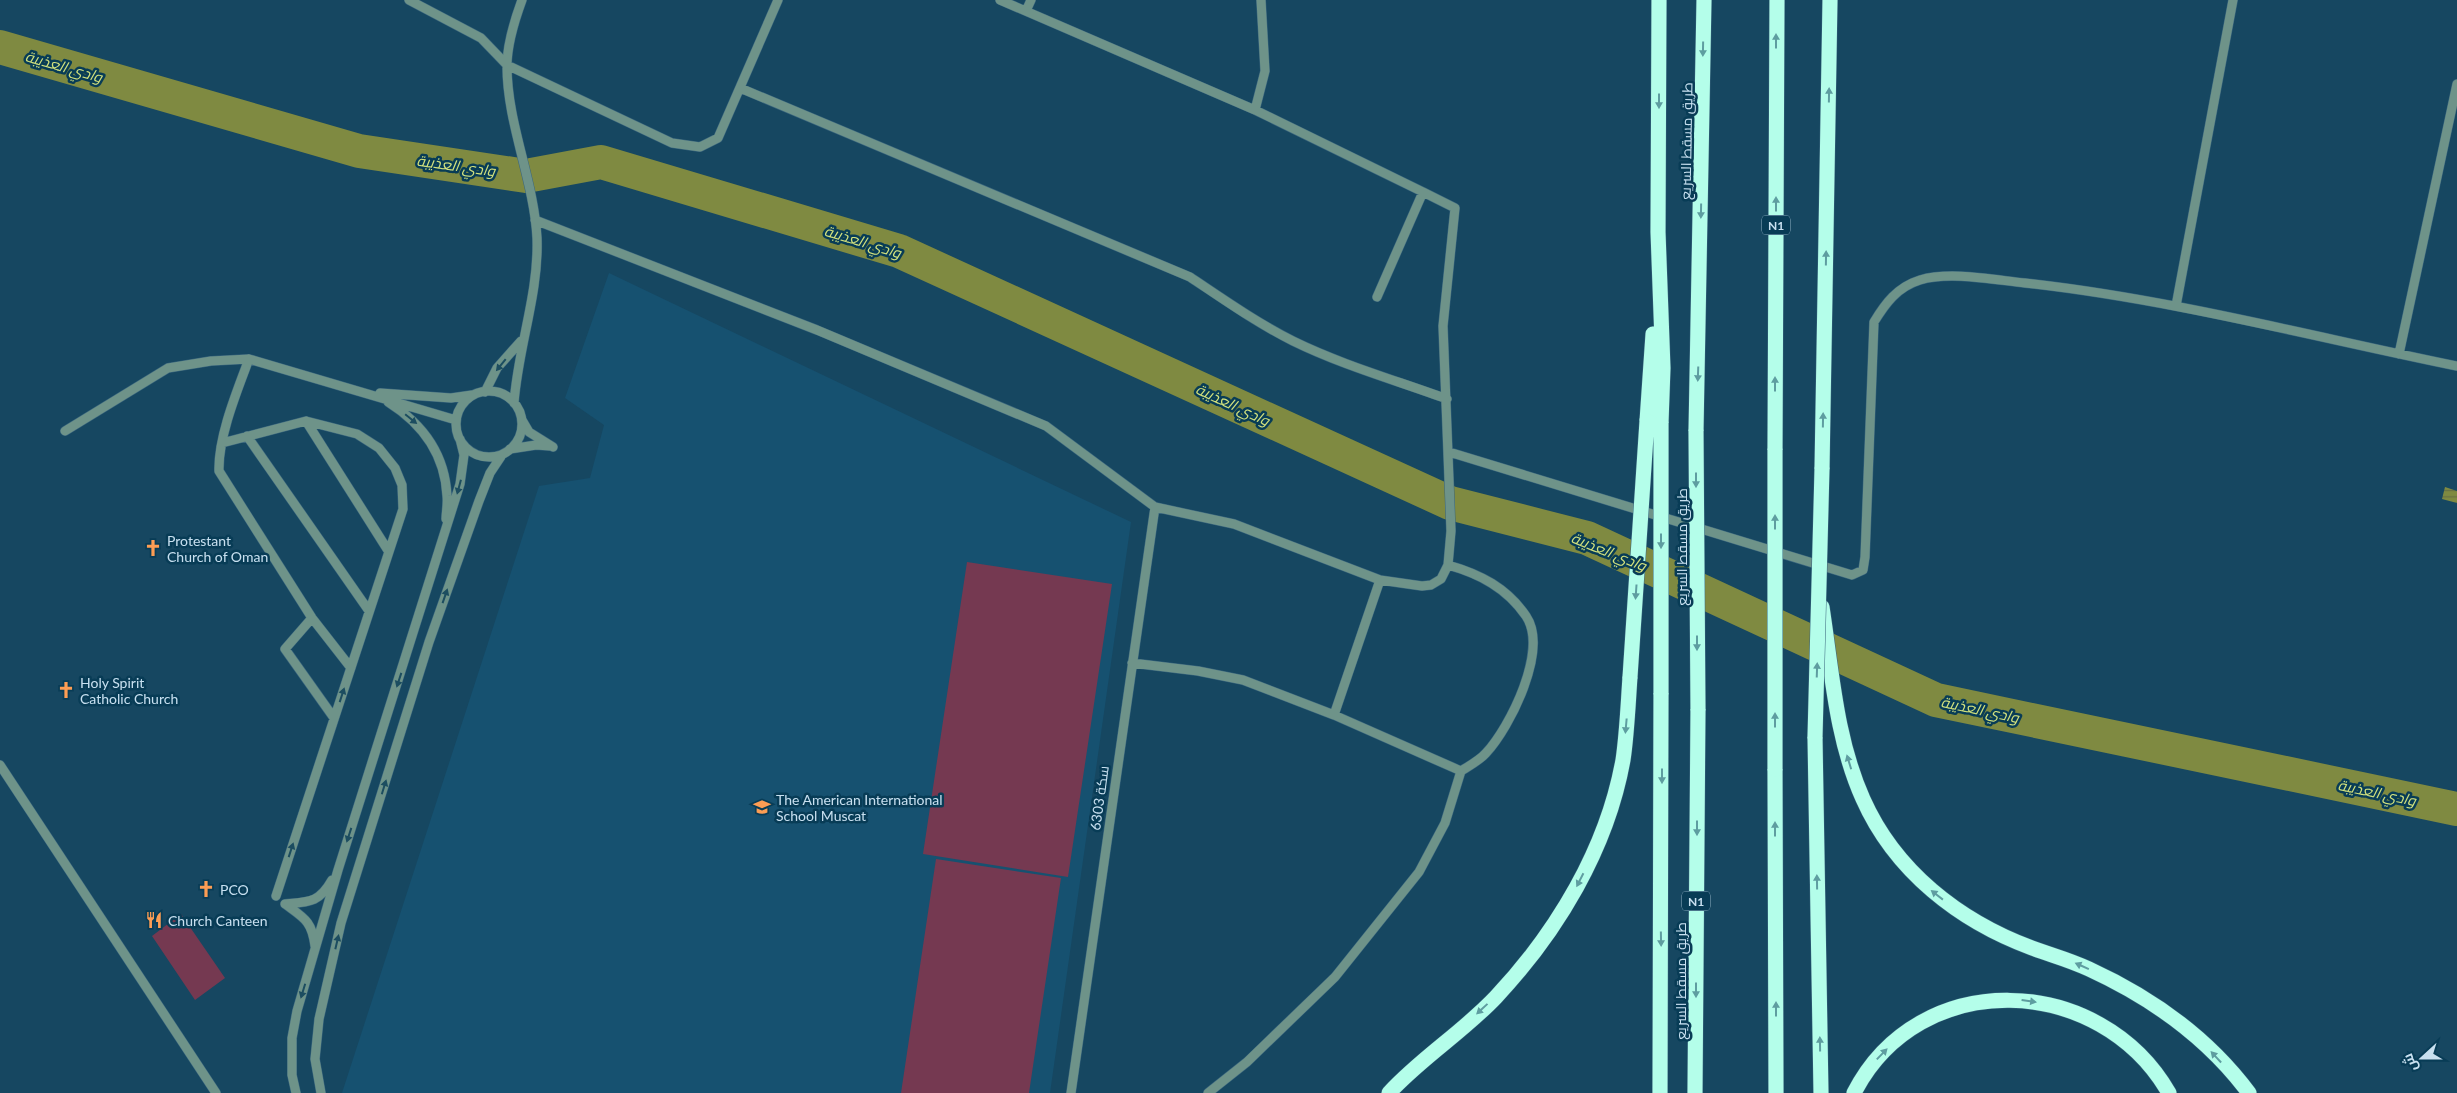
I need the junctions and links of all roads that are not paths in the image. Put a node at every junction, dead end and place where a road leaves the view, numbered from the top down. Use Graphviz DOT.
graph roads {
  1 [pos="409,0"];
  2 [pos="522,0"];
  3 [pos="778,0"];
  4 [pos="1000,0"];
  5 [pos="1031,0"];
  6 [pos="1261,0"];
  7 [pos="1659,0"];
  8 [pos="1704,0"];
  9 [pos="1776,0"];
  10 [pos="1830,0"];
  11 [pos="2233,0"];
  12 [pos="1026,10"];
  13 [pos="507,65"];
  14 [pos="2457,84"];
  15 [pos="740,88"];
  16 [pos="1255,110"];
  17 [pos="1423,192"];
  18 [pos="535,220"];
  19 [pos="1377,296"];
  20 [pos="2176,306"];
  21 [pos="522,341"];
  22 [pos="2399,354"];
  23 [pos="249,359"];
  24 [pos="2457,366"];
  25 [pos="484,392"];
  26 [pos="370,394"];
  27 [pos="474,395"];
  28 [pos="1446,398"];
  29 [pos="514,403"];
  30 [pos="521,418"];
  31 [pos="456,420"];
  32 [pos="306,421"];
  33 [pos="1654,422"];
  34 [pos="65,431"];
  35 [pos="247,436"];
  36 [pos="460,440"];
  37 [pos="222,443"];
  38 [pos="510,449"];
  39 [pos="1448,452"];
  40 [pos="502,455"];
  41 [pos="1155,507"];
  42 [pos="447,529"];
  43 [pos="389,552"];
  44 [pos="1448,565"];
  45 [pos="1380,580"];
  46 [pos="1819,585"];
  47 [pos="369,611"];
  48 [pos="312,618"];
  49 [pos="1132,663"];
  50 [pos="351,668"];
  51 [pos="1334,715"];
  52 [pos="334,718"];
  53 [pos="0,765"];
  54 [pos="1461,771"];
  55 [pos="338,870"];
  56 [pos="276,896"];
  57 [pos="315,950"];
  58 [pos="216,1093"];
  59 [pos="296,1093"];
  60 [pos="321,1093"];
  61 [pos="1070,1093"];
  62 [pos="1208,1093"];
  63 [pos="1389,1093"];
  64 [pos="1660,1093"];
  65 [pos="1695,1093"];
  66 [pos="1776,1093"];
  67 [pos="1821,1093"];
  68 [pos="1854,1093"];
  69 [pos="2169,1093"];
  70 [pos="2249,1093"];
  1 -- 13 [label="street"];
  2 -- 13 [label="street"];
  3 -- 15 [label="street"];
  4 -- 12 [label="street"];
  5 -- 12 [label="street"];
  6 -- 16 [label="street"];
  7 -- 33 [label="highway, one-way"];
  8 -- 65 [label="highway, طريق مسقط السريع / N1, one-way, bridge"];
  66 -- 9 [label="highway, N1, one-way, bridge"];
  46 -- 10 [label="highway, one-way, bridge"];
  11 -- 20 [label="street"];
  12 -- 16 [label="street"];
  13 -- 15 [label="street"];
  13 -- 18 [label="street"];
  14 -- 22 [label="street"];
  15 -- 28 [label="street"];
  16 -- 17 [label="street"];
  17 -- 19 [label="street"];
  17 -- 28 [label="street"];
  18 -- 21 [label="street"];
  18 -- 41 [label="street"];
  20 -- 22 [label="street"];
  20 -- 39 [label="street"];
  21 -- 25 [label="street, one-way"];
  21 -- 29 [label="street"];
  22 -- 24 [label="street"];
  23 -- 26 [label="street"];
  23 -- 34 [label="street"];
  23 -- 37 [label="street"];
  25 -- 27 [label="street"];
  25 -- 29 [label="street"];
  26 -- 27 [label="street"];
  26 -- 31 [label="street"];
  26 -- 42 [label="street, one-way"];
  27 -- 31 [label="street"];
  28 -- 39 [label="street"];
  29 -- 30 [label="street"];
  30 -- 38 [label="street"];
  30 -- 38 [label="street"];
  31 -- 36 [label="street"];
  32 -- 35 [label="street"];
  32 -- 43 [label="street"];
  32 -- 43 [label="street"];
  33 -- 63 [label="highway, one-way, bridge"];
  33 -- 64 [label="highway, one-way, bridge"];
  35 -- 37 [label="street"];
  35 -- 47 [label="street"];
  36 -- 40 [label="street"];
  36 -- 42 [label="street, one-way"];
  37 -- 48 [label="street"];
  38 -- 40 [label="street"];
  39 -- 44 [label="street"];
  60 -- 40 [label="street, one-way"];
  41 -- 45 [label="street"];
  41 -- 49 [label="street, سكة 6303"];
  42 -- 55 [label="street, one-way"];
  43 -- 47 [label="street"];
  44 -- 45 [label="street"];
  44 -- 54 [label="street"];
  45 -- 51 [label="street"];
  67 -- 46 [label="highway, one-way, bridge"];
  70 -- 46 [label="highway, one-way, bridge"];
  47 -- 50 [label="street"];
  48 -- 50 [label="street"];
  48 -- 52 [label="street"];
  49 -- 51 [label="street"];
  49 -- 61 [label="street, سكة 6303"];
  52 -- 50 [label="street, one-way"];
  51 -- 54 [label="street"];
  56 -- 52 [label="street, one-way"];
  53 -- 58 [label="street"];
  54 -- 62 [label="street"];
  55 -- 57 [label="street"];
  55 -- 57 [label="street"];
  57 -- 59 [label="street, one-way"];
  68 -- 69 [label="highway, one-way"];
}
